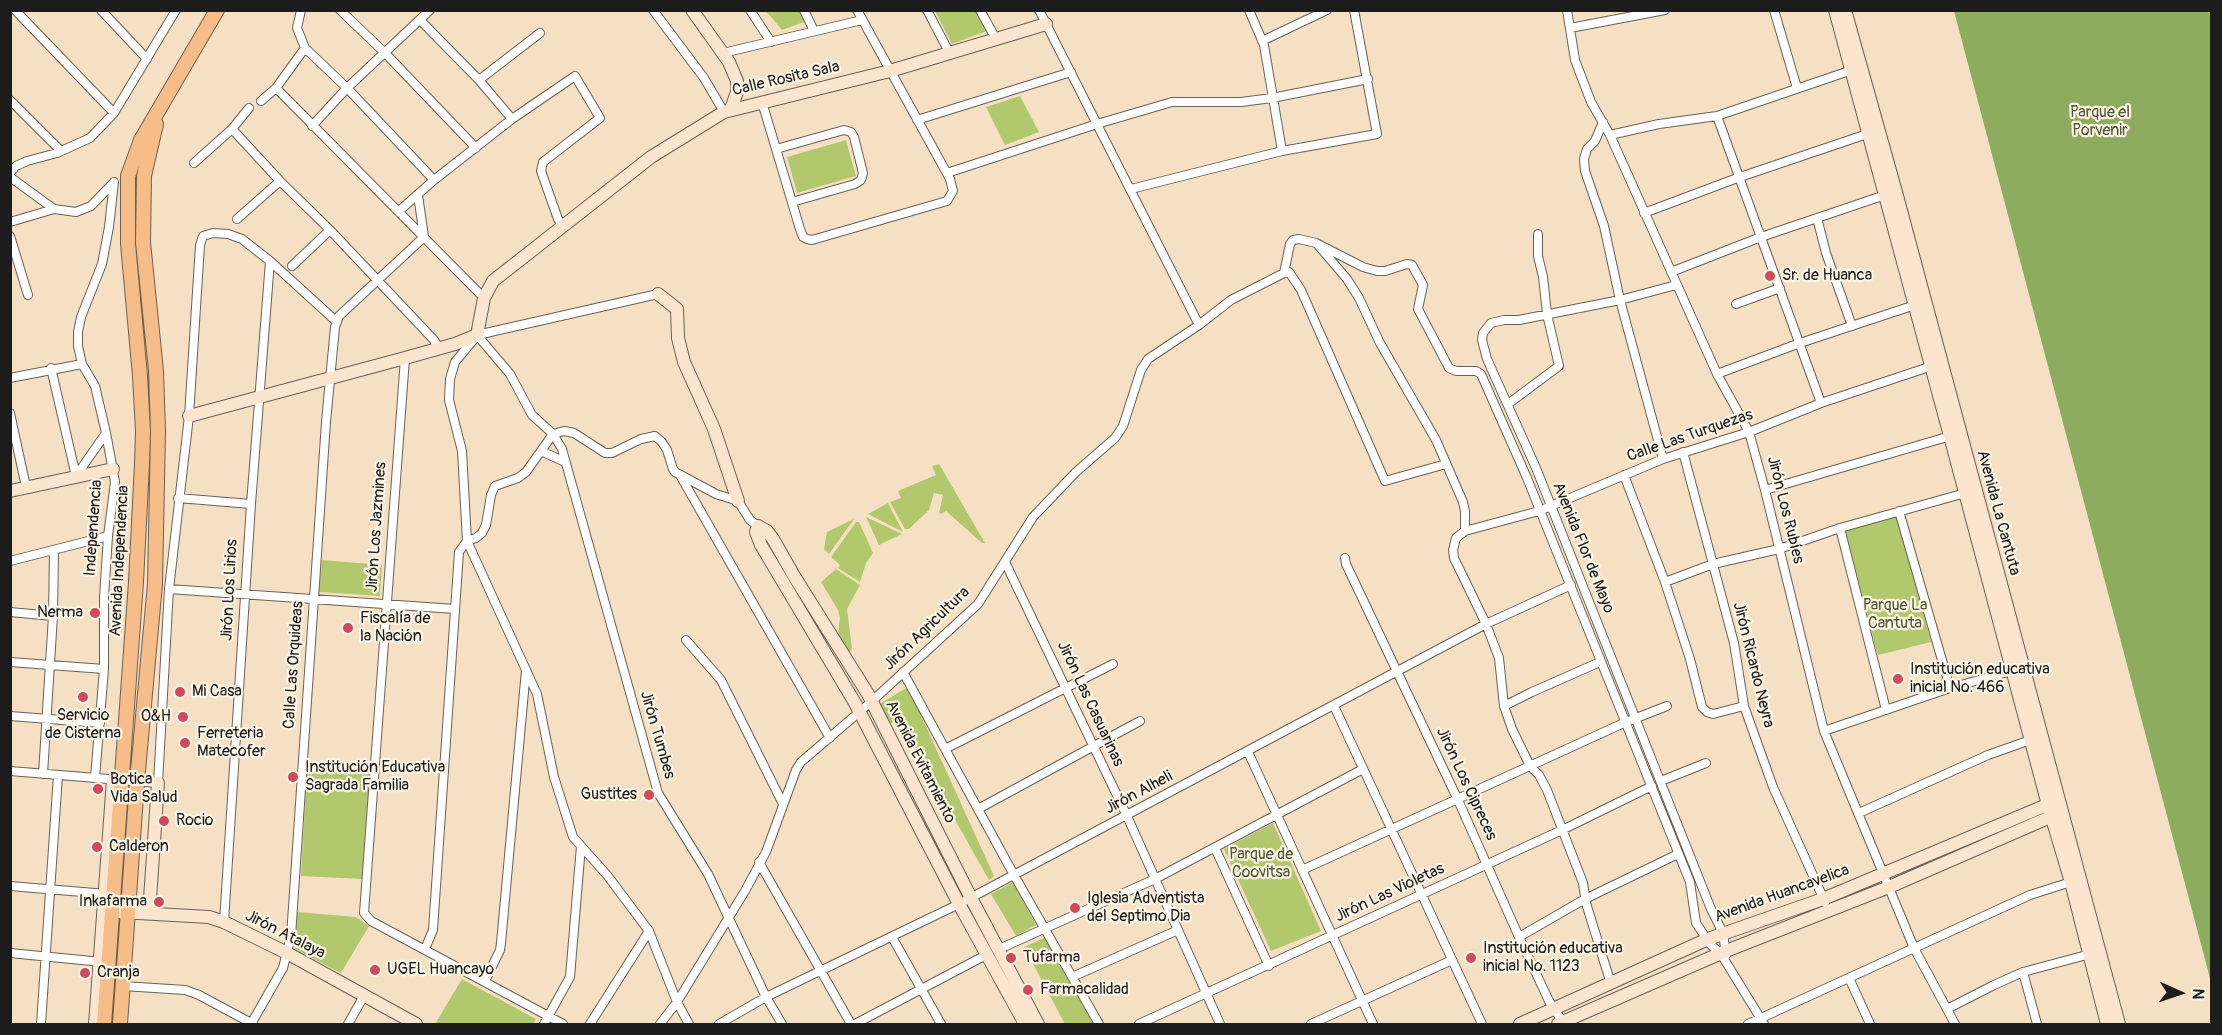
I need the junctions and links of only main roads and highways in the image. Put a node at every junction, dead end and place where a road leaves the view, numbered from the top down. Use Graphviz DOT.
graph roads {
  1 [pos="217,10"];
  2 [pos="161,108"];
  3 [pos="104,1024"];
  4 [pos="120,1024"];
  1 -- 2 [label="main road, Avenida Independencia"];
  2 -- 3 [label="main road, Avenida Independencia"];
  2 -- 4 [label="main road, Avenida Independencia"];
}
